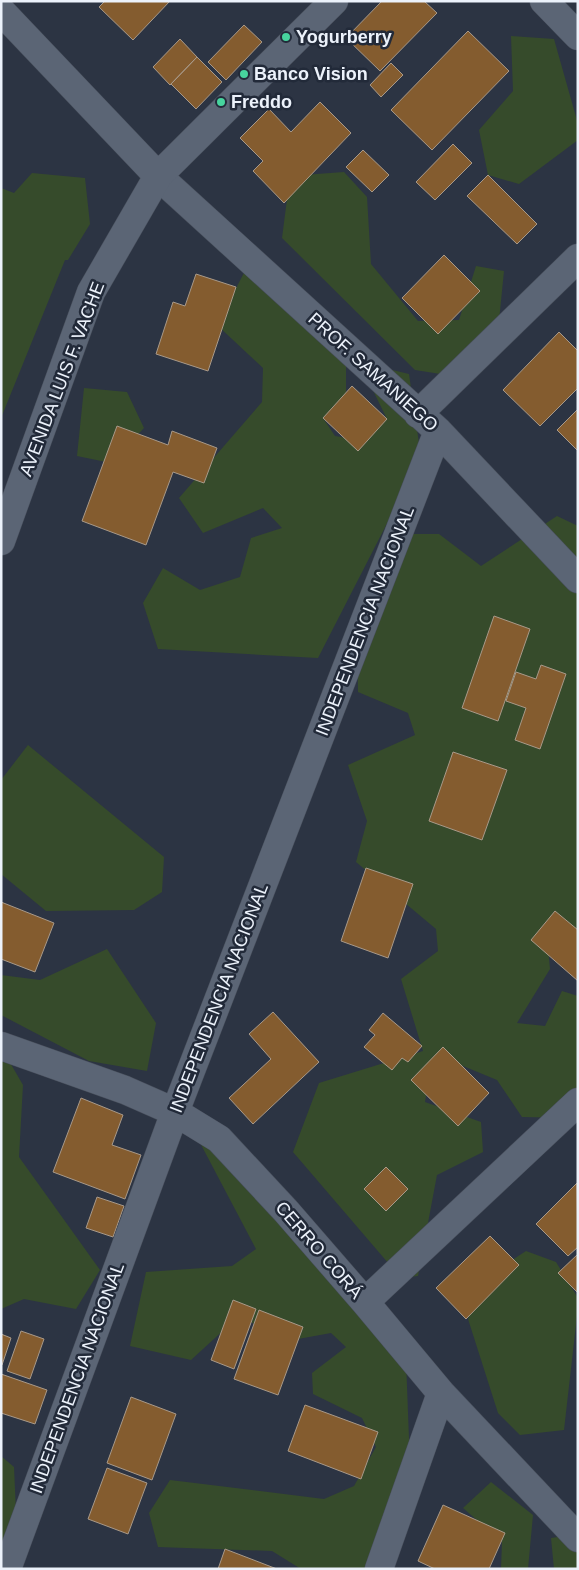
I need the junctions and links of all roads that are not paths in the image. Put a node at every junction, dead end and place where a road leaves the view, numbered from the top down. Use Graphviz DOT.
graph roads {
  1 [pos="334,1"];
  2 [pos="544,1"];
  3 [pos="1,11"];
  4 [pos="578,36"];
  5 [pos="158,176"];
  6 [pos="578,258"];
  7 [pos="428,422"];
  8 [pos="1,541"];
  9 [pos="578,579"];
  10 [pos="1,1046"];
  11 [pos="578,1102"];
  12 [pos="175,1112"];
  13 [pos="365,1302"];
  14 [pos="441,1393"];
  15 [pos="578,1538"];
  16 [pos="7,1569"];
  17 [pos="379,1569"];
  1 -- 5 [label="street, AVENIDA LUIS F. VACHE"];
  2 -- 4 [label="street"];
  3 -- 5 [label="street, PROF. SAMANIEGO"];
  5 -- 7 [label="street, PROF. SAMANIEGO"];
  5 -- 8 [label="street, AVENIDA LUIS F. VACHE"];
  6 -- 7 [label="street"];
  7 -- 9 [label="street, PROF. SAMANIEGO"];
  7 -- 12 [label="street, INDEPENDENCIA NACIONAL"];
  10 -- 12 [label="street, CERRO CORÁ"];
  11 -- 13 [label="street"];
  12 -- 13 [label="street, CERRO CORÁ"];
  12 -- 16 [label="street, INDEPENDENCIA NACIONAL"];
  13 -- 14 [label="street, CERRO CORÁ"];
  14 -- 15 [label="street, CERRO CORÁ"];
  14 -- 17 [label="street"];
}
